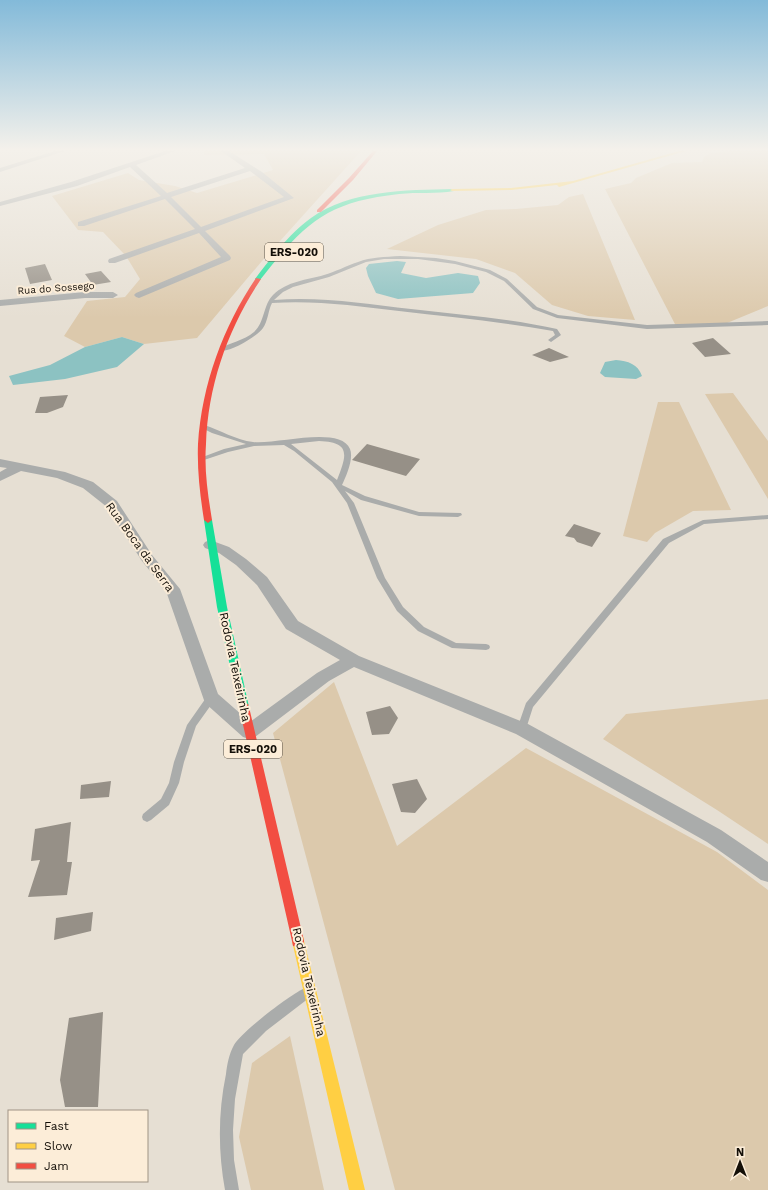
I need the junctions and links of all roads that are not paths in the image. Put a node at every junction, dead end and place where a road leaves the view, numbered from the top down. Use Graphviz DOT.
graph roads {
  1 [pos="133,207"];
  2 [pos="176,207"];
  3 [pos="266,207"];
  4 [pos="325,207"];
  5 [pos="340,207"];
  6 [pos="347,207"];
  7 [pos="314,218"];
  8 [pos="81,224"];
  9 [pos="200,230"];
  10 [pos="304,239"];
  11 [pos="112,261"];
  12 [pos="284,261"];
  13 [pos="113,295"];
  14 [pos="139,295"];
  15 [pos="269,302"];
  16 [pos="0,303"];
  17 [pos="242,308"];
  18 [pos="768,323"];
  19 [pos="551,340"];
  20 [pos="221,350"];
  21 [pos="204,427"];
  22 [pos="285,443"];
  23 [pos="254,444"];
  24 [pos="202,459"];
  25 [pos="0,463"];
  26 [pos="19,467"];
  27 [pos="0,476"];
  28 [pos="338,486"];
  29 [pos="458,515"];
  30 [pos="768,517"];
  31 [pos="210,545"];
  32 [pos="486,647"];
  33 [pos="353,660"];
  34 [pos="210,698"];
  35 [pos="522,729"];
  36 [pos="249,732"];
  37 [pos="147,817"];
  38 [pos="768,872"];
  39 [pos="310,990"];
  40 [pos="232,1190"];
  41 [pos="357,1190"];
  1 -- 8 [label="street"];
  2 -- 9 [label="street"];
  3 -- 9 [label="street"];
  4 -- 7 [label="main road"];
  5 -- 7 [label="main road, Rodovia Teixeirinha / ERS-020"];
  6 -- 10 [label="main road, Rodovia Teixeirinha / ERS-020"];
  7 -- 17 [label="main road, Rodovia Teixeirinha / ERS-020"];
  9 -- 11 [label="street"];
  9 -- 14 [label="street"];
  12 -- 17 [label="main road, Rodovia Teixeirinha / ERS-020"];
  13 -- 16 [label="street, Rua do Sossego"];
  15 -- 18 [label="lane"];
  15 -- 19 [label="lane"];
  15 -- 20 [label="lane"];
  17 -- 20 [label="main road, Rodovia Teixeirinha / ERS-020"];
  20 -- 21 [label="main road, Rodovia Teixeirinha / ERS-020"];
  21 -- 23 [label="lane"];
  21 -- 24 [label="main road, Rodovia Teixeirinha / ERS-020"];
  22 -- 23 [label="lane"];
  22 -- 28 [label="lane"];
  22 -- 28 [label="lane"];
  23 -- 24 [label="lane"];
  24 -- 31 [label="main road, Rodovia Teixeirinha / ERS-020"];
  25 -- 26 [label="street, Rua Boca da Serra"];
  26 -- 27 [label="street"];
  26 -- 34 [label="street, Rua Boca da Serra"];
  28 -- 29 [label="lane"];
  28 -- 32 [label="lane"];
  30 -- 35 [label="lane"];
  31 -- 33 [label="street"];
  31 -- 36 [label="main road, Rodovia Teixeirinha / ERS-020"];
  33 -- 35 [label="street"];
  33 -- 36 [label="street"];
  34 -- 36 [label="street"];
  34 -- 37 [label="lane"];
  35 -- 38 [label="street"];
  36 -- 39 [label="main road, Rodovia Teixeirinha / ERS-020"];
  39 -- 40 [label="lane"];
  39 -- 41 [label="main road, Rodovia Teixeirinha / ERS-020"];
}
